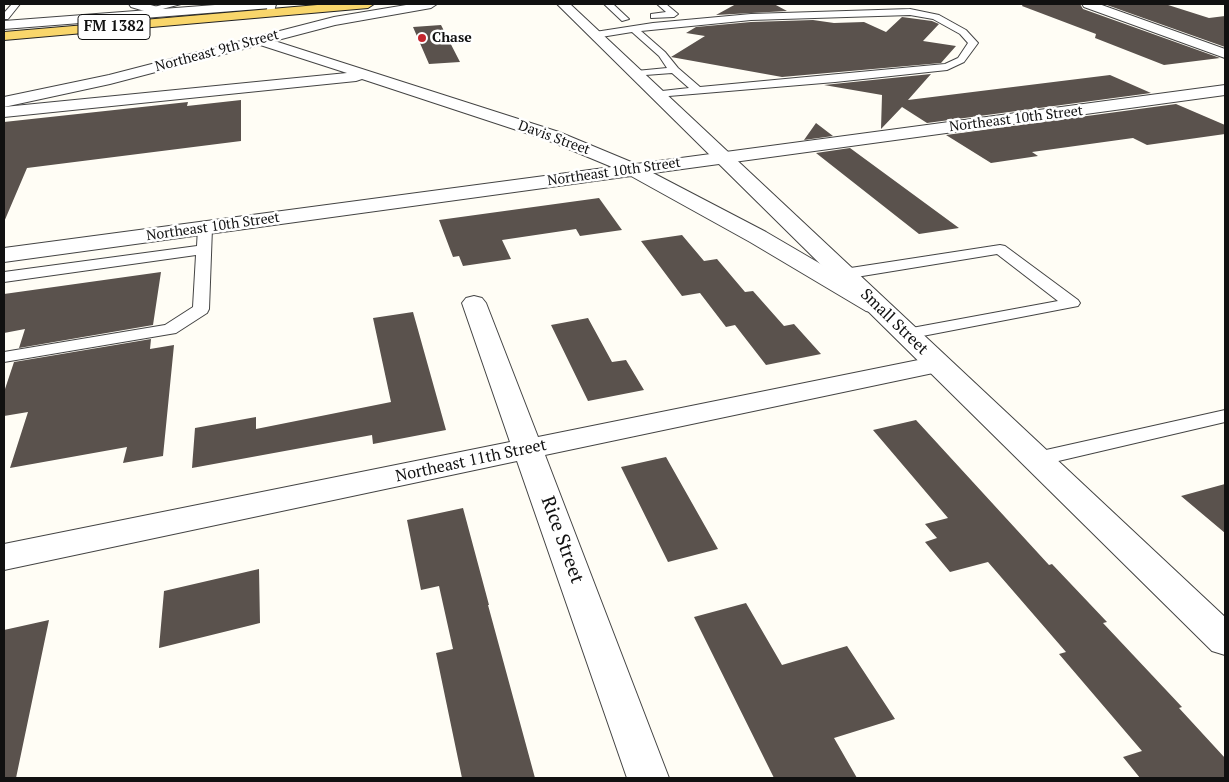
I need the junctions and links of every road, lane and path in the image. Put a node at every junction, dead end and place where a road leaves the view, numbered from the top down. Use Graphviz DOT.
graph roads {
  1 [pos="16,4"];
  2 [pos="135,4"];
  3 [pos="177,4"];
  4 [pos="368,4"];
  5 [pos="431,4"];
  6 [pos="562,4"];
  7 [pos="608,4"];
  8 [pos="661,4"];
  9 [pos="1088,4"];
  10 [pos="271,7"];
  11 [pos="226,9"];
  12 [pos="156,11"];
  13 [pos="644,17"];
  14 [pos="635,18"];
  15 [pos="625,19"];
  16 [pos="4,21"];
  17 [pos="597,25"];
  18 [pos="634,29"];
  19 [pos="4,36"];
  20 [pos="259,40"];
  21 [pos="1225,54"];
  22 [pos="674,70"];
  23 [pos="636,74"];
  24 [pos="367,76"];
  25 [pos="1225,90"];
  26 [pos="698,91"];
  27 [pos="657,94"];
  28 [pos="4,102"];
  29 [pos="4,112"];
  30 [pos="722,157"];
  31 [pos="634,170"];
  32 [pos="206,228"];
  33 [pos="204,249"];
  34 [pos="4,255"];
  35 [pos="844,274"];
  36 [pos="4,277"];
  37 [pos="474,303"];
  38 [pos="882,310"];
  39 [pos="907,334"];
  40 [pos="4,357"];
  41 [pos="938,364"];
  42 [pos="1225,416"];
  43 [pos="529,450"];
  44 [pos="1037,459"];
  45 [pos="4,557"];
  46 [pos="1225,640"];
  47 [pos="648,778"];
  1 -- 16 [label="lane"];
  2 -- 12 [label="street"];
  3 -- 12 [label="lane"];
  4 -- 10 [label="main road, FM 1382"];
  5 -- 20 [label="street, Northeast 9th Street"];
  6 -- 17 [label="street, Small Street"];
  7 -- 15 [label="lane"];
  8 -- 13 [label="lane"];
  9 -- 21 [label="street"];
  10 -- 11 [label="main road, FM 1382"];
  11 -- 12 [label="street, FM 1382"];
  11 -- 19 [label="main road, FM 1382"];
  12 -- 16 [label="street, FM 1382"];
  14 -- 15 [label="lane"];
  15 -- 17 [label="lane"];
  17 -- 18 [label="lane"];
  17 -- 23 [label="street, Small Street"];
  18 -- 22 [label="lane"];
  18 -- 26 [label="lane"];
  20 -- 24 [label="street, Davis Street"];
  20 -- 28 [label="street, Northeast 9th Street"];
  22 -- 23 [label="lane"];
  22 -- 26 [label="lane"];
  23 -- 27 [label="street, Small Street"];
  24 -- 29 [label="street, Northeast 9th Street"];
  24 -- 31 [label="street, Davis Street"];
  25 -- 30 [label="street, Northeast 10th Street"];
  26 -- 27 [label="lane"];
  27 -- 30 [label="street, Small Street"];
  30 -- 31 [label="street, Northeast 10th Street"];
  30 -- 35 [label="street, Small Street"];
  31 -- 32 [label="street, Northeast 10th Street"];
  31 -- 38 [label="street, Davis Street"];
  32 -- 33 [label="lane"];
  32 -- 34 [label="street, Northeast 10th Street"];
  33 -- 36 [label="lane"];
  33 -- 40 [label="lane"];
  35 -- 38 [label="street, Small Street"];
  35 -- 39 [label="lane"];
  37 -- 43 [label="street, Rice Street"];
  38 -- 39 [label="street, Small Street"];
  39 -- 41 [label="street, Small Street"];
  41 -- 43 [label="street, Northeast 11th Street"];
  41 -- 44 [label="street, Small Street"];
  42 -- 44 [label="lane"];
  43 -- 45 [label="street, Northeast 11th Street"];
  43 -- 47 [label="street, Rice Street"];
  44 -- 46 [label="street, Small Street"];
}
